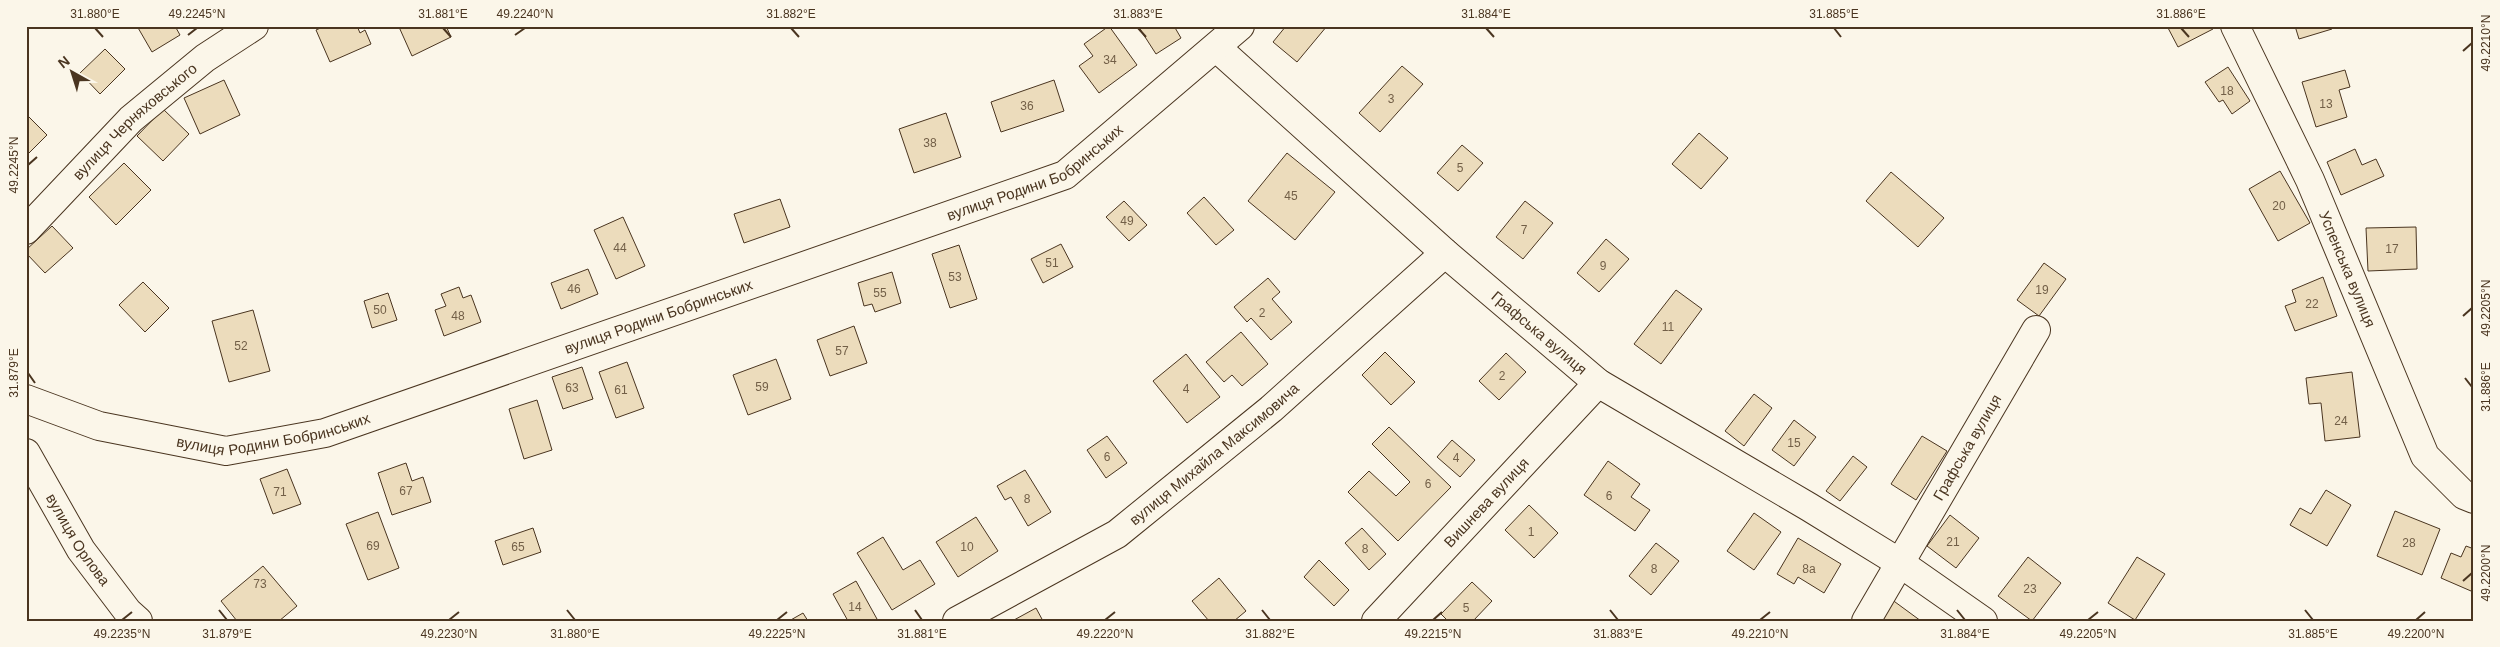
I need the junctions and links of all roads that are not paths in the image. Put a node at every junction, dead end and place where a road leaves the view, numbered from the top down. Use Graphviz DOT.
graph roads {
  1 [pos="254,26"];
  2 [pos="1240,26"];
  3 [pos="2235,26"];
  4 [pos="1218,48"];
  5 [pos="26,230"];
  6 [pos="1445,253"];
  7 [pos="2036,330"];
  8 [pos="1598,383"];
  9 [pos="26,399"];
  10 [pos="26,454"];
  11 [pos="2474,499"];
  12 [pos="1900,564"];
  13 [pos="138,621"];
  14 [pos="957,621"];
  15 [pos="1376,621"];
  16 [pos="1866,621"];
  17 [pos="1983,621"];
  1 -- 5 [label="street, вулиця Черняховського"];
  2 -- 4 [label="street, вулиця Родини Бобринських"];
  3 -- 11 [label="street, Успенська вулиця"];
  4 -- 6 [label="street, Графська вулиця"];
  4 -- 9 [label="street, вулиця Родини Бобринських"];
  6 -- 8 [label="street, Графська вулиця"];
  6 -- 14 [label="street, вулиця Михайла Максимовича"];
  7 -- 12 [label="street, Графська вулиця"];
  8 -- 12 [label="street, Графська вулиця"];
  8 -- 15 [label="street, Вишнева вулиця"];
  10 -- 13 [label="street, вулиця Орлова"];
  12 -- 16 [label="street, Графська вулиця"];
  12 -- 17 [label="street, Графська вулиця"];
}
